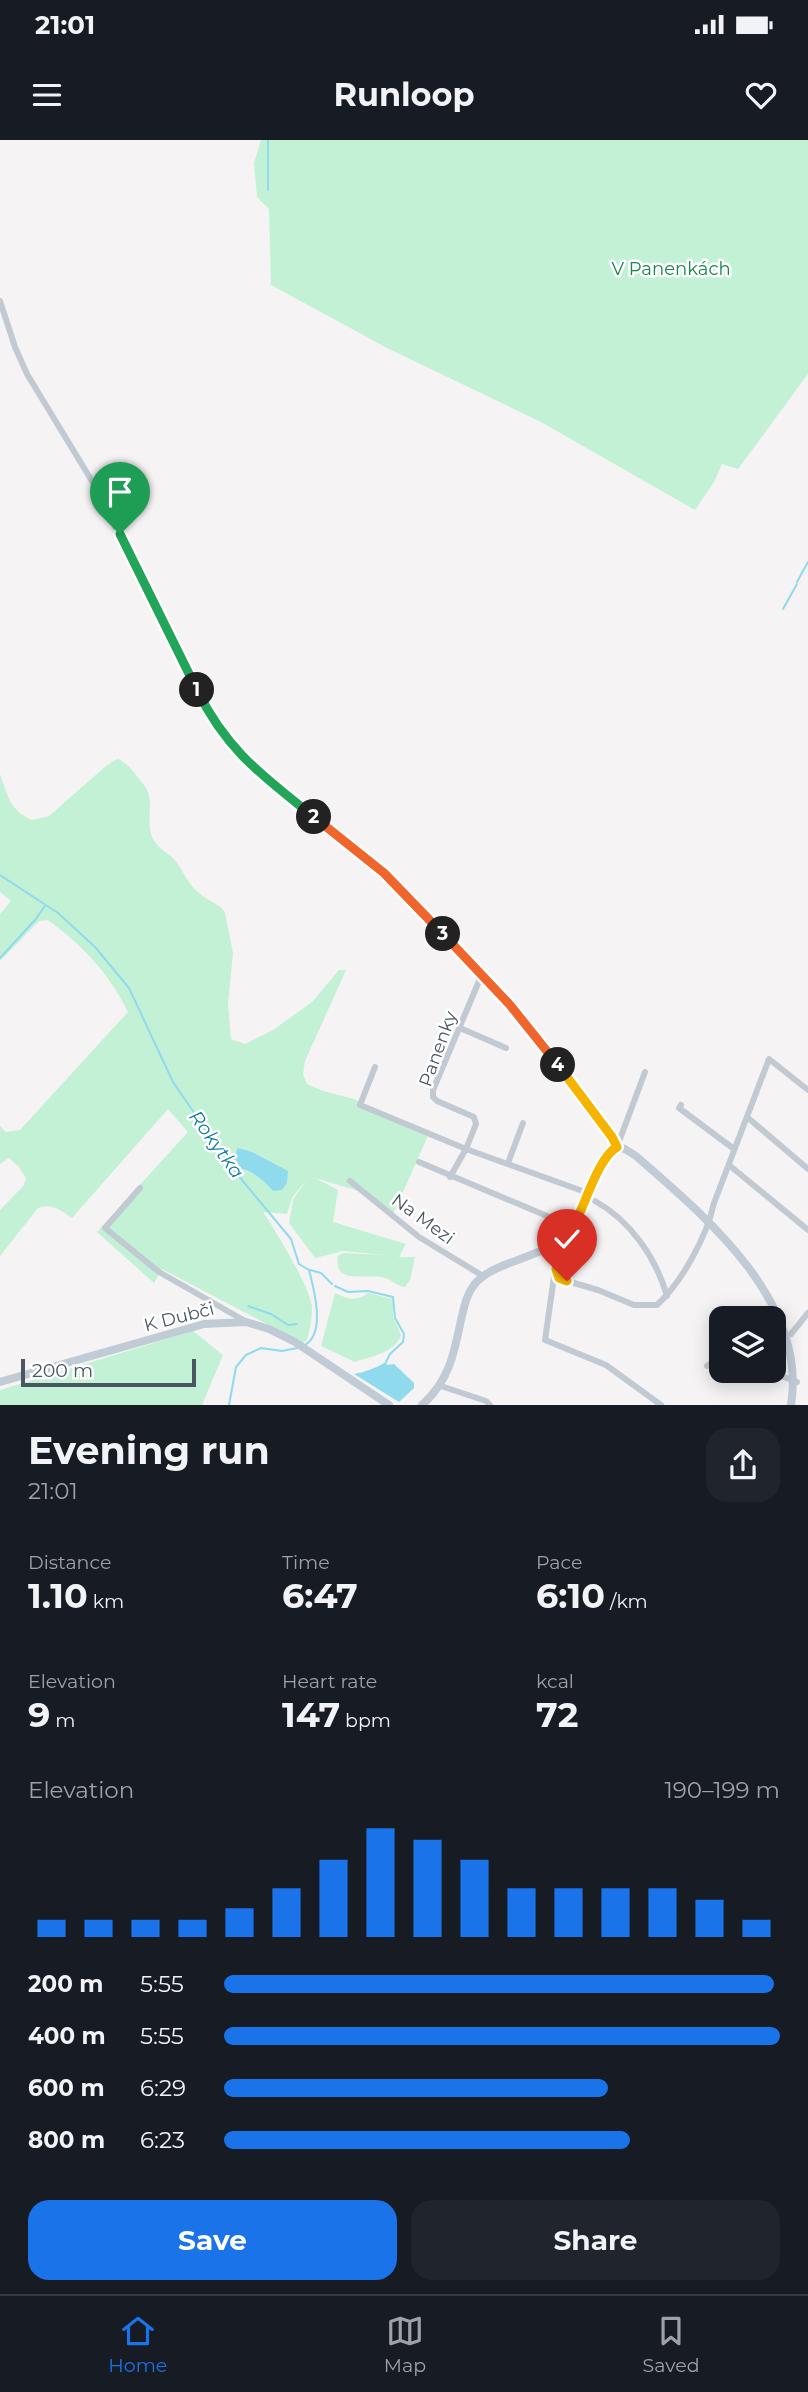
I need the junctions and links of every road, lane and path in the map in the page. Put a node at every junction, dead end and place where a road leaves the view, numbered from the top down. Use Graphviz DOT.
graph roads {
  1 [pos="0,301"];
  2 [pos="482,974"];
  3 [pos="460,1028"];
  4 [pos="506,1048"];
  5 [pos="375,1067"];
  6 [pos="645,1072"];
  7 [pos="808,1090"];
  8 [pos="681,1105"];
  9 [pos="747,1117"];
  10 [pos="523,1123"];
  11 [pos="617,1147"];
  12 [pos="466,1149"];
  13 [pos="734,1149"];
  14 [pos="419,1162"];
  15 [pos="508,1163"];
  16 [pos="729,1165"];
  17 [pos="808,1169"];
  18 [pos="450,1177"];
  19 [pos="350,1181"];
  20 [pos="140,1188"];
  21 [pos="588,1194"];
  22 [pos="595,1201"];
  23 [pos="547,1216"];
  24 [pos="710,1220"];
  25 [pos="808,1230"];
  26 [pos="559,1242"];
  27 [pos="556,1269"];
  28 [pos="484,1276"];
  29 [pos="667,1296"];
  30 [pos="808,1313"];
  31 [pos="246,1322"];
  32 [pos="791,1334"];
  33 [pos="786,1378"];
  34 [pos="0,1382"];
  35 [pos="797,1382"];
  36 [pos="441,1386"];
  37 [pos="389,1405"];
  38 [pos="422,1405"];
  39 [pos="490,1405"];
  40 [pos="660,1405"];
  41 [pos="791,1405"];
  1 -- 2 [label="street"];
  2 -- 3 [label="street, Panenky"];
  2 -- 11 [label="street"];
  3 -- 4 [label="street"];
  3 -- 12 [label="street, Panenky"];
  5 -- 12 [label="street"];
  6 -- 11 [label="street"];
  7 -- 9 [label="street"];
  8 -- 13 [label="street"];
  9 -- 13 [label="street"];
  9 -- 17 [label="street"];
  10 -- 15 [label="street"];
  11 -- 21 [label="street"];
  11 -- 24 [label="street"];
  12 -- 15 [label="street"];
  12 -- 18 [label="street"];
  13 -- 16 [label="street"];
  14 -- 18 [label="street"];
  15 -- 21 [label="street"];
  16 -- 24 [label="street"];
  16 -- 25 [label="street"];
  18 -- 23 [label="street"];
  19 -- 28 [label="street, Na Mezi"];
  20 -- 31 [label="street"];
  21 -- 26 [label="street"];
  22 -- 29 [label="street"];
  24 -- 29 [label="street"];
  24 -- 32 [label="street"];
  26 -- 27 [label="street"];
  26 -- 28 [label="street"];
  27 -- 29 [label="street"];
  27 -- 40 [label="street"];
  28 -- 36 [label="street"];
  30 -- 32 [label="street"];
  31 -- 34 [label="street, K Dubči"];
  31 -- 37 [label="street, K Dubči"];
  32 -- 35 [label="street"];
  33 -- 35 [label="street"];
  35 -- 41 [label="street"];
  36 -- 38 [label="street"];
  36 -- 39 [label="street"];
}
